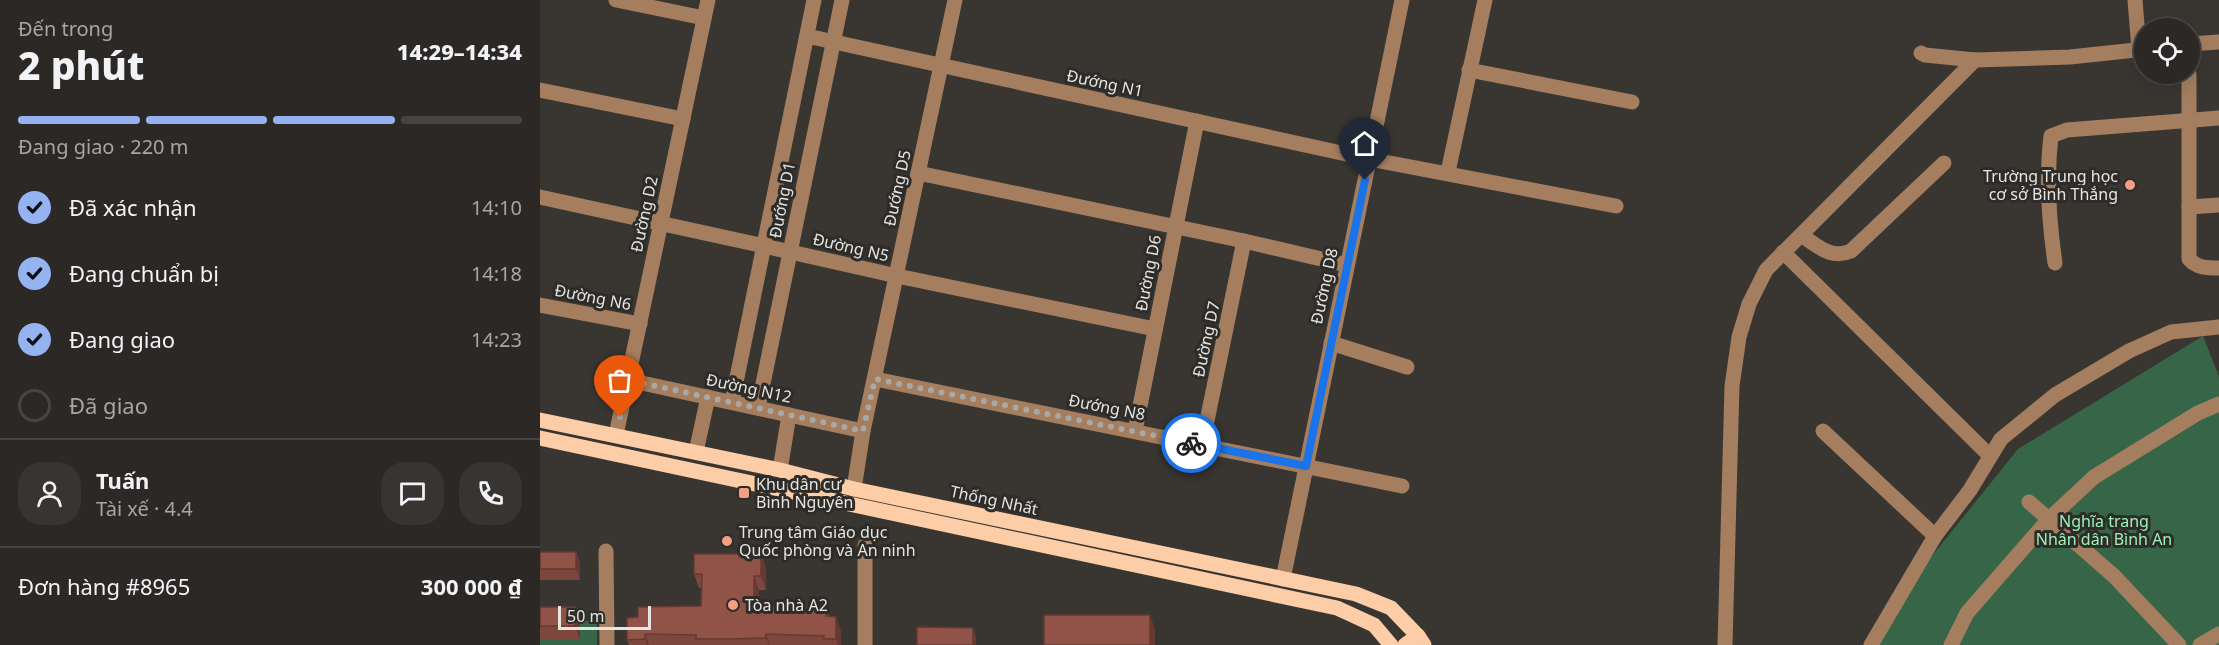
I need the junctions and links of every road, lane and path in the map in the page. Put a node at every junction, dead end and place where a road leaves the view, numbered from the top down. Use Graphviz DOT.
graph roads {
  1 [pos="616,0"];
  2 [pos="708,0"];
  3 [pos="814,0"];
  4 [pos="842,0"];
  5 [pos="955,0"];
  6 [pos="1402,0"];
  7 [pos="1485,0"];
  8 [pos="2135,0"];
  9 [pos="704,18"];
  10 [pos="2138,18"];
  11 [pos="807,36"];
  12 [pos="2219,42"];
  13 [pos="833,43"];
  14 [pos="2200,43"];
  15 [pos="2134,50"];
  16 [pos="1921,53"];
  17 [pos="1975,60"];
  18 [pos="941,66"];
  19 [pos="1469,70"];
  20 [pos="2189,84"];
  21 [pos="540,90"];
  22 [pos="1632,102"];
  23 [pos="2219,118"];
  24 [pos="683,120"];
  25 [pos="790,120"];
  26 [pos="2188,120"];
  27 [pos="1197,121"];
  28 [pos="816,124"];
  29 [pos="1369,159"];
  30 [pos="1944,163"];
  31 [pos="1448,172"];
  32 [pos="918,173"];
  33 [pos="778,175"];
  34 [pos="805,181"];
  35 [pos="540,197"];
  36 [pos="2219,205"];
  37 [pos="1616,206"];
  38 [pos="2189,207"];
  39 [pos="661,224"];
  40 [pos="1176,226"];
  41 [pos="1802,235"];
  42 [pos="1244,241"];
  43 [pos="764,246"];
  44 [pos="790,252"];
  45 [pos="1783,252"];
  46 [pos="2055,263"];
  47 [pos="1347,265"];
  48 [pos="2219,268"];
  49 [pos="897,276"];
  50 [pos="540,305"];
  51 [pos="748,321"];
  52 [pos="640,324"];
  53 [pos="775,326"];
  54 [pos="2219,327"];
  55 [pos="1155,329"];
  56 [pos="1331,343"];
  57 [pos="1407,367"];
  58 [pos="875,379"];
  59 [pos="628,380"];
  60 [pos="708,397"];
  61 [pos="732,402"];
  62 [pos="2219,404"];
  63 [pos="758,408"];
  64 [pos="789,415"];
  65 [pos="540,420"];
  66 [pos="863,431"];
  67 [pos="1135,431"];
  68 [pos="1823,431"];
  69 [pos="616,435"];
  70 [pos="540,438"];
  71 [pos="1202,445"];
  72 [pos="696,452"];
  73 [pos="614,453"];
  74 [pos="1990,456"];
  75 [pos="1306,466"];
  76 [pos="780,470"];
  77 [pos="1402,486"];
  78 [pos="851,496"];
  79 [pos="2029,502"];
  80 [pos="2049,519"];
  81 [pos="1935,536"];
  82 [pos="865,545"];
  83 [pos="606,551"];
  84 [pos="1283,579"];
  85 [pos="2219,634"];
  86 [pos="1416,642"];
  87 [pos="607,645"];
  88 [pos="865,645"];
  89 [pos="1391,645"];
  90 [pos="1725,645"];
  91 [pos="1871,645"];
  92 [pos="1951,645"];
  93 [pos="2179,645"];
  94 [pos="2200,645"];
  1 -- 9 [label="street"];
  2 -- 9 [label="street, Đường D2"];
  3 -- 11 [label="street, Đướng D1"];
  4 -- 13 [label="street, Đướng D1"];
  5 -- 18 [label="street, Đướng D5"];
  6 -- 29 [label="street, Đường D8"];
  7 -- 19 [label="street"];
  8 -- 10 [label="street"];
  9 -- 24 [label="street, Đường D2"];
  11 -- 13 [label="street, Đướng N1"];
  11 -- 25 [label="street, Đướng D1"];
  12 -- 14 [label="street"];
  13 -- 18 [label="street, Đướng N1"];
  13 -- 28 [label="street, Đướng D1"];
  15 -- 17 [label="street"];
  16 -- 17 [label="street"];
  17 -- 41 [label="street"];
  18 -- 27 [label="street, Đướng N1"];
  18 -- 32 [label="street, Đướng D5"];
  19 -- 22 [label="street"];
  19 -- 31 [label="street"];
  20 -- 26 [label="street"];
  21 -- 24 [label="street"];
  23 -- 26 [label="street"];
  24 -- 39 [label="street, Đường D2"];
  25 -- 28 [label="street"];
  25 -- 33 [label="street, Đướng D1"];
  26 -- 38 [label="street"];
  26 -- 46 [label="street"];
  27 -- 29 [label="street, Đướng N1"];
  27 -- 40 [label="street, Đường D6"];
  28 -- 34 [label="street, Đướng D1"];
  29 -- 31 [label="street, Đướng N1"];
  29 -- 47 [label="street, Đường D8"];
  30 -- 41 [label="street"];
  31 -- 37 [label="street, Đướng N1"];
  32 -- 40 [label="street"];
  32 -- 49 [label="street, Đướng D5"];
  33 -- 34 [label="street"];
  33 -- 43 [label="street, Đướng D1"];
  34 -- 44 [label="street, Đướng D1"];
  35 -- 39 [label="street, Đường N5"];
  36 -- 38 [label="street"];
  38 -- 48 [label="street"];
  39 -- 43 [label="street, Đường N5"];
  39 -- 52 [label="street, Đường D2"];
  40 -- 42 [label="street"];
  40 -- 55 [label="street, Đường D6"];
  41 -- 45 [label="street"];
  42 -- 47 [label="street"];
  42 -- 71 [label="street, Đường D7"];
  43 -- 44 [label="street, Đường N5"];
  43 -- 51 [label="street, Đướng D1"];
  44 -- 49 [label="street, Đường N5"];
  44 -- 53 [label="street, Đướng D1"];
  45 -- 74 [label="street"];
  45 -- 90 [label="street"];
  47 -- 56 [label="street, Đường D8"];
  49 -- 55 [label="street, Đường N5"];
  49 -- 58 [label="street, Đướng D5"];
  50 -- 52 [label="street, Đường N6"];
  51 -- 53 [label="street"];
  51 -- 61 [label="street, Đướng D1"];
  52 -- 59 [label="street, Đường D2"];
  53 -- 63 [label="street, Đướng D1"];
  54 -- 74 [label="street"];
  55 -- 67 [label="street, Đường D6"];
  56 -- 57 [label="street"];
  56 -- 75 [label="street, Đường D8"];
  58 -- 66 [label="street, Đướng D5"];
  58 -- 67 [label="street, Đướng N8"];
  59 -- 60 [label="street, Đường N12"];
  59 -- 69 [label="street, Đường D2"];
  60 -- 61 [label="street, Đường N12"];
  60 -- 72 [label="street"];
  61 -- 63 [label="street, Đường N12"];
  62 -- 80 [label="street"];
  63 -- 64 [label="street, Đường N12"];
  64 -- 66 [label="street, Đường N12"];
  64 -- 76 [label="street"];
  65 -- 69 [label="main road, Thống Nhất"];
  66 -- 78 [label="street, Đướng D5"];
  67 -- 71 [label="street, Đướng N8"];
  68 -- 81 [label="street"];
  69 -- 72 [label="main road, Thống Nhất"];
  69 -- 73 [label="main road"];
  70 -- 73 [label="main road, Thống Nhất"];
  71 -- 75 [label="street, Đướng N8"];
  72 -- 76 [label="main road, Thống Nhất"];
  73 -- 78 [label="main road, Thống Nhất"];
  74 -- 81 [label="street"];
  75 -- 77 [label="street, Đướng N8"];
  75 -- 84 [label="street, Đường D8"];
  76 -- 78 [label="main road, Thống Nhất"];
  78 -- 84 [label="main road, Thống Nhất"];
  78 -- 89 [label="main road, Thống Nhất"];
  79 -- 80 [label="street"];
  80 -- 92 [label="street"];
  80 -- 93 [label="street"];
  81 -- 91 [label="street"];
  82 -- 88 [label="street"];
  83 -- 87 [label="street"];
  84 -- 86 [label="main road, Thống Nhất"];
  85 -- 94 [label="street"];
}
